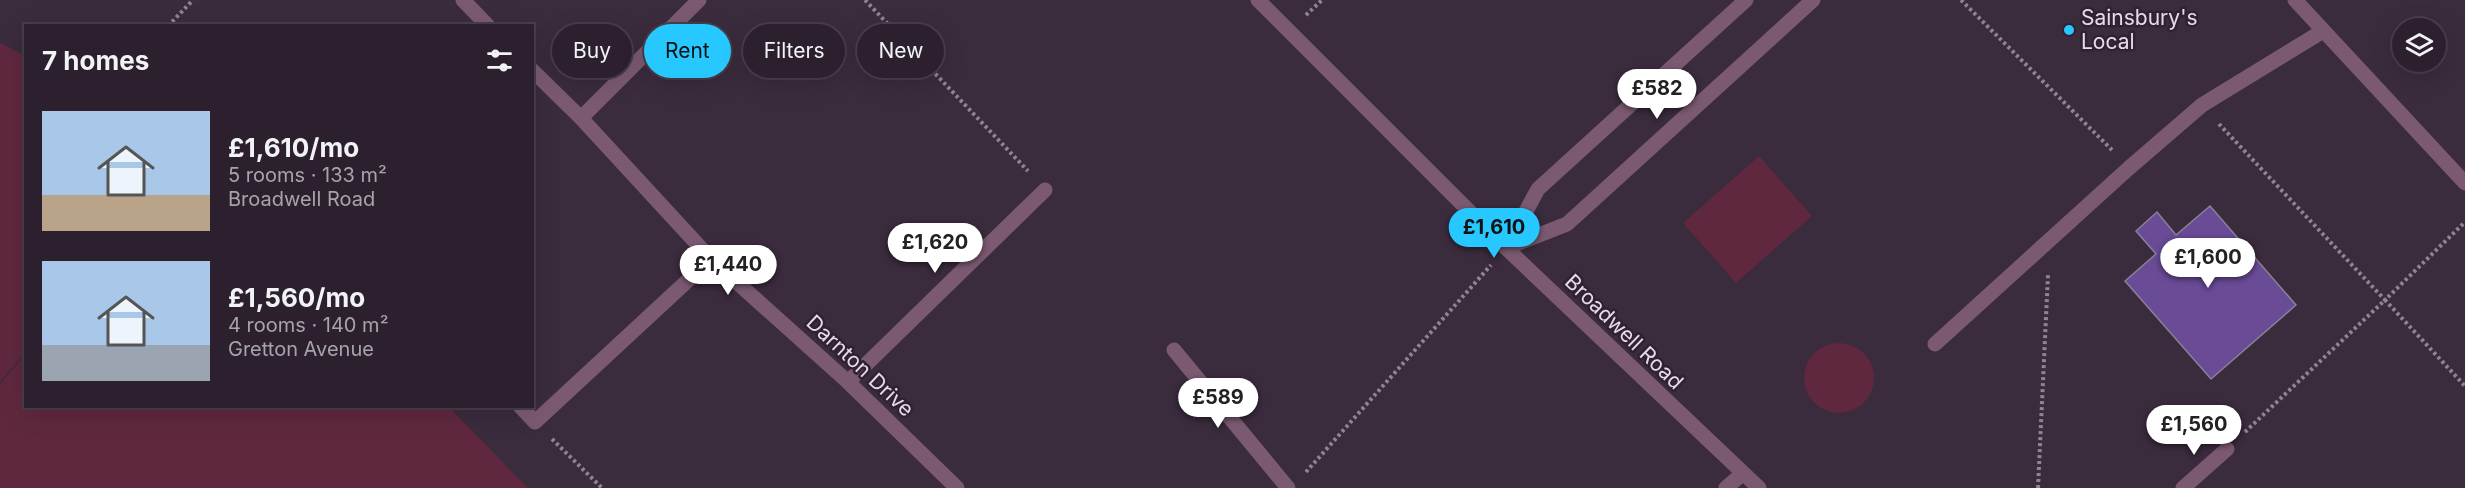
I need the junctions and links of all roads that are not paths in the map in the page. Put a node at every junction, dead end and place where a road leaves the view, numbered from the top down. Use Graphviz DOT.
graph roads {
  1 [pos="463,0"];
  2 [pos="699,0"];
  3 [pos="1258,0"];
  4 [pos="1746,0"];
  5 [pos="1813,0"];
  6 [pos="2295,0"];
  7 [pos="486,24"];
  8 [pos="2323,31"];
  9 [pos="534,72"];
  10 [pos="581,118"];
  11 [pos="2465,183"];
  12 [pos="1046,190"];
  13 [pos="1506,248"];
  14 [pos="711,259"];
  15 [pos="1935,344"];
  16 [pos="1174,350"];
  17 [pos="848,382"];
  18 [pos="522,408"];
  19 [pos="2227,449"];
  20 [pos="1742,474"];
  21 [pos="1294,484"];
  22 [pos="957,488"];
  23 [pos="1726,488"];
  24 [pos="1760,488"];
  25 [pos="2183,488"];
  1 -- 7 [label="street"];
  2 -- 10 [label="street"];
  3 -- 13 [label="street, Broadwell Road"];
  4 -- 13 [label="street"];
  5 -- 13 [label="street"];
  6 -- 8 [label="street"];
  8 -- 11 [label="street"];
  8 -- 15 [label="street"];
  9 -- 10 [label="street, Darnton Drive"];
  10 -- 14 [label="street, Darnton Drive"];
  12 -- 17 [label="street"];
  13 -- 20 [label="street, Broadwell Road"];
  14 -- 17 [label="street, Darnton Drive"];
  14 -- 18 [label="street"];
  16 -- 21 [label="street"];
  17 -- 22 [label="street, Darnton Drive"];
  19 -- 25 [label="street"];
  20 -- 23 [label="street"];
  20 -- 24 [label="street, Broadwell Road"];
}
